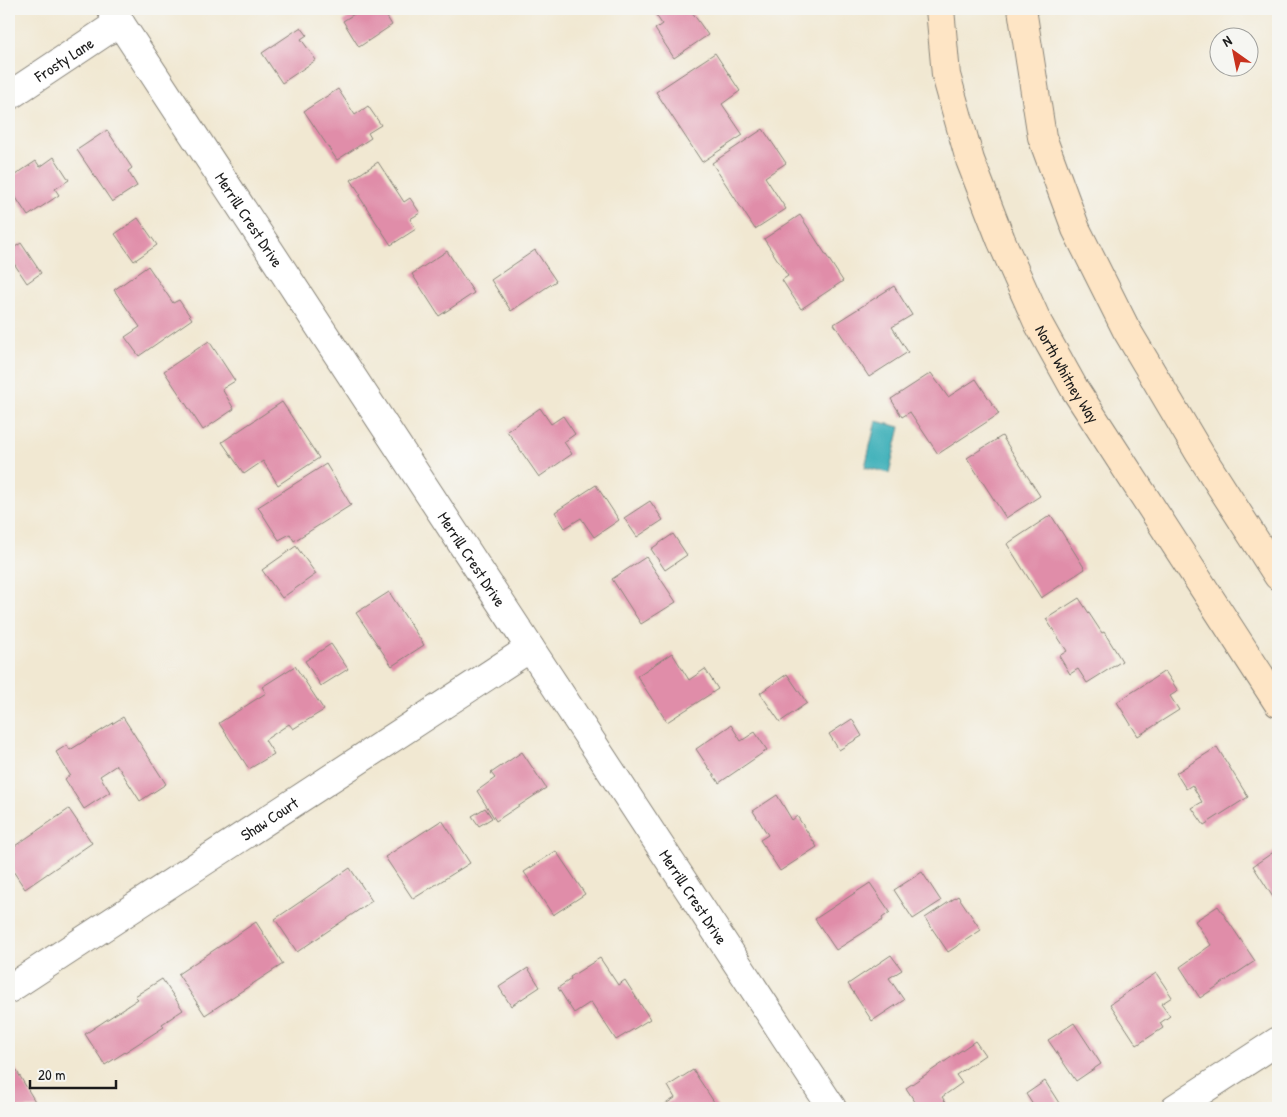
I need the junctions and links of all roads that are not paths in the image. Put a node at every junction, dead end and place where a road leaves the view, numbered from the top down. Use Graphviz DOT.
graph roads {
  1 [pos="940,9"];
  2 [pos="1022,9"];
  3 [pos="115,16"];
  4 [pos="9,96"];
  5 [pos="1278,576"];
  6 [pos="530,648"];
  7 [pos="1278,703"];
  8 [pos="9,989"];
  9 [pos="1278,1041"];
  10 [pos="832,1108"];
  11 [pos="1175,1108"];
  1 -- 7 [label="main road, North Whitney Way"];
  2 -- 5 [label="main road"];
  3 -- 4 [label="street, Frosty Lane"];
  3 -- 6 [label="street, Merrill Crest Drive"];
  6 -- 8 [label="street, Shaw Court"];
  6 -- 10 [label="street, Merrill Crest Drive"];
  9 -- 11 [label="street"];
}
